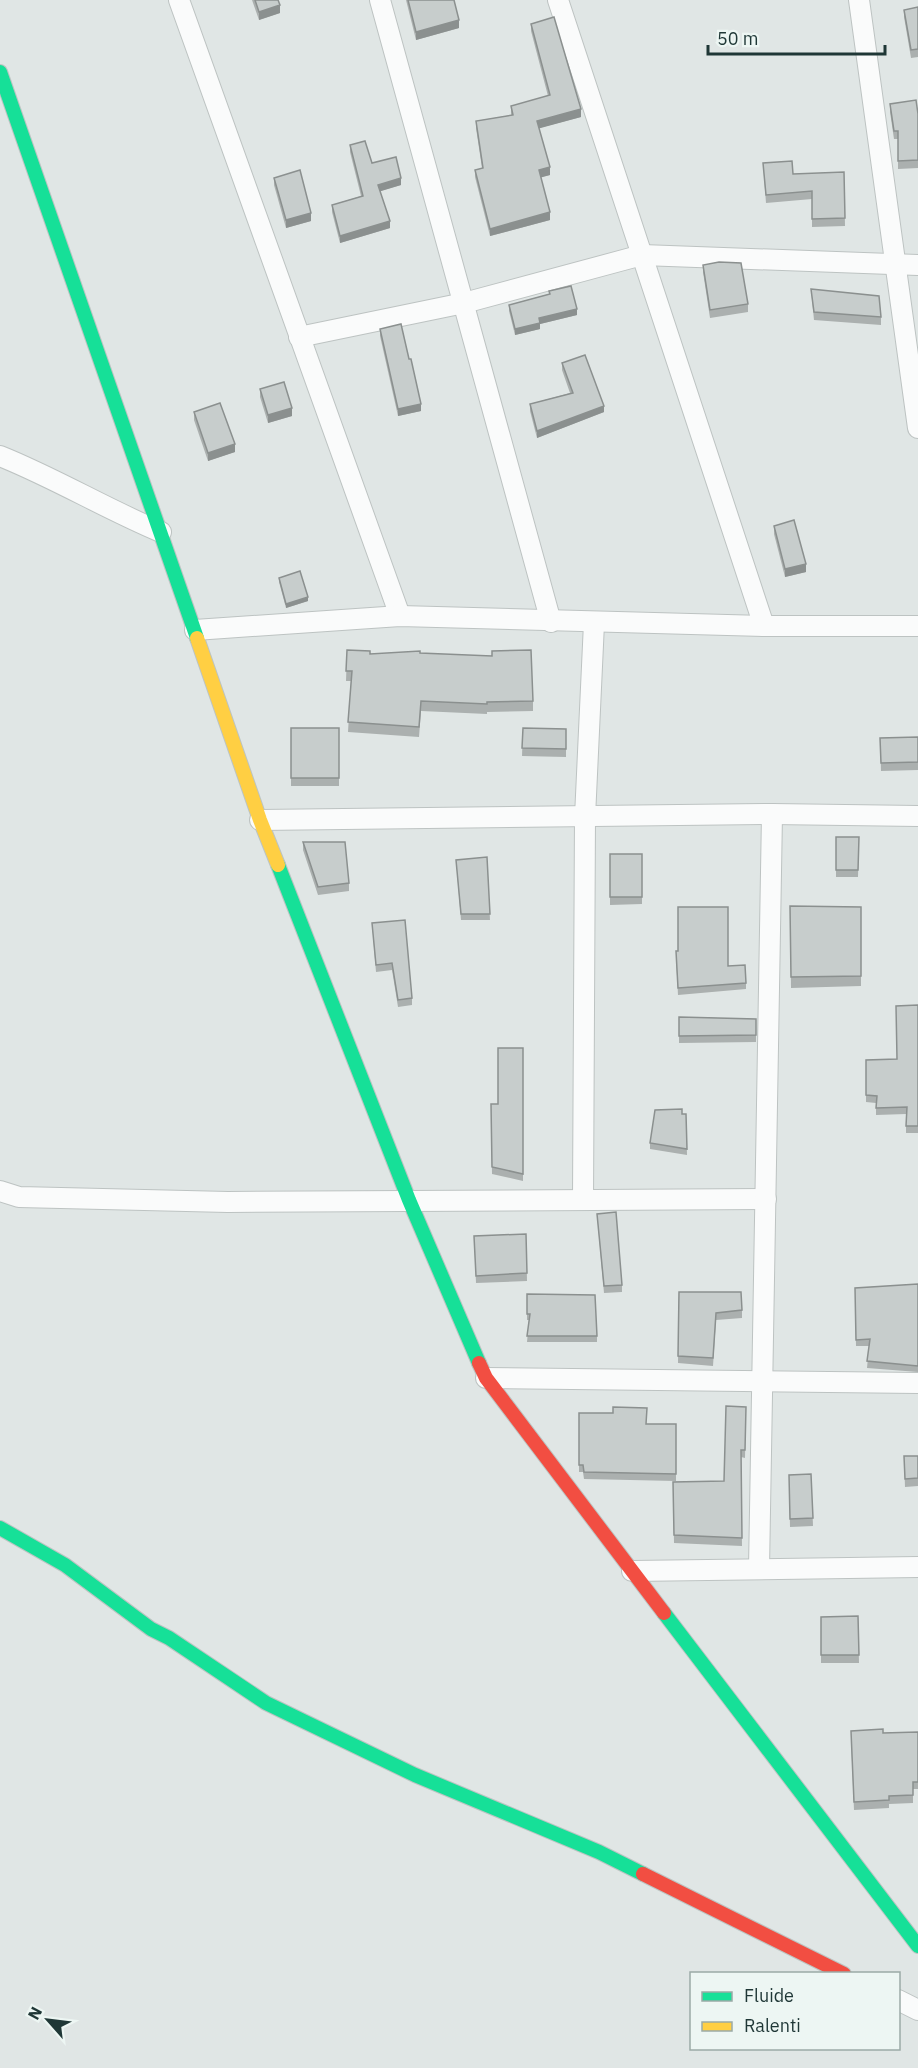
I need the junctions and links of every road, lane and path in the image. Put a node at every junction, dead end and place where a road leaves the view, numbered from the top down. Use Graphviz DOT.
graph roads {
  1 [pos="179,0"];
  2 [pos="381,0"];
  3 [pos="558,0"];
  4 [pos="859,0"];
  5 [pos="0,72"];
  6 [pos="642,255"];
  7 [pos="896,265"];
  8 [pos="918,265"];
  9 [pos="464,303"];
  10 [pos="299,337"];
  11 [pos="918,428"];
  12 [pos="0,456"];
  13 [pos="160,532"];
  14 [pos="400,616"];
  15 [pos="551,622"];
  16 [pos="594,623"];
  17 [pos="764,626"];
  18 [pos="918,626"];
  19 [pos="195,630"];
  20 [pos="772,814"];
  21 [pos="918,816"];
  22 [pos="585,817"];
  23 [pos="260,820"];
  24 [pos="0,1191"];
  25 [pos="766,1199"];
  26 [pos="409,1200"];
  27 [pos="583,1200"];
  28 [pos="486,1378"];
  29 [pos="762,1382"];
  30 [pos="918,1383"];
  31 [pos="0,1528"];
  32 [pos="918,1567"];
  33 [pos="759,1569"];
  34 [pos="632,1571"];
  35 [pos="918,1946"];
  36 [pos="840,1972"];
  37 [pos="900,2002"];
  38 [pos="918,2010"];
  1 -- 10 [label="street"];
  2 -- 9 [label="street"];
  3 -- 6 [label="street"];
  4 -- 7 [label="street"];
  5 -- 13 [label="street"];
  6 -- 7 [label="street"];
  6 -- 9 [label="street"];
  6 -- 17 [label="street"];
  7 -- 8 [label="street"];
  7 -- 11 [label="street"];
  9 -- 10 [label="street"];
  9 -- 15 [label="street"];
  10 -- 14 [label="street"];
  12 -- 13 [label="street"];
  13 -- 19 [label="street"];
  14 -- 15 [label="street"];
  14 -- 19 [label="street"];
  15 -- 16 [label="street"];
  16 -- 17 [label="street"];
  16 -- 22 [label="street"];
  17 -- 18 [label="street"];
  19 -- 23 [label="street"];
  20 -- 21 [label="street"];
  20 -- 22 [label="street"];
  20 -- 25 [label="street"];
  22 -- 23 [label="street"];
  22 -- 27 [label="street"];
  23 -- 26 [label="street"];
  24 -- 26 [label="street"];
  25 -- 27 [label="street"];
  25 -- 29 [label="street"];
  26 -- 27 [label="street"];
  26 -- 28 [label="street"];
  28 -- 29 [label="street"];
  28 -- 34 [label="street"];
  29 -- 30 [label="street"];
  29 -- 33 [label="street"];
  31 -- 36 [label="street"];
  32 -- 33 [label="street"];
  33 -- 34 [label="street"];
  34 -- 35 [label="street"];
  37 -- 38 [label="street"];
}
